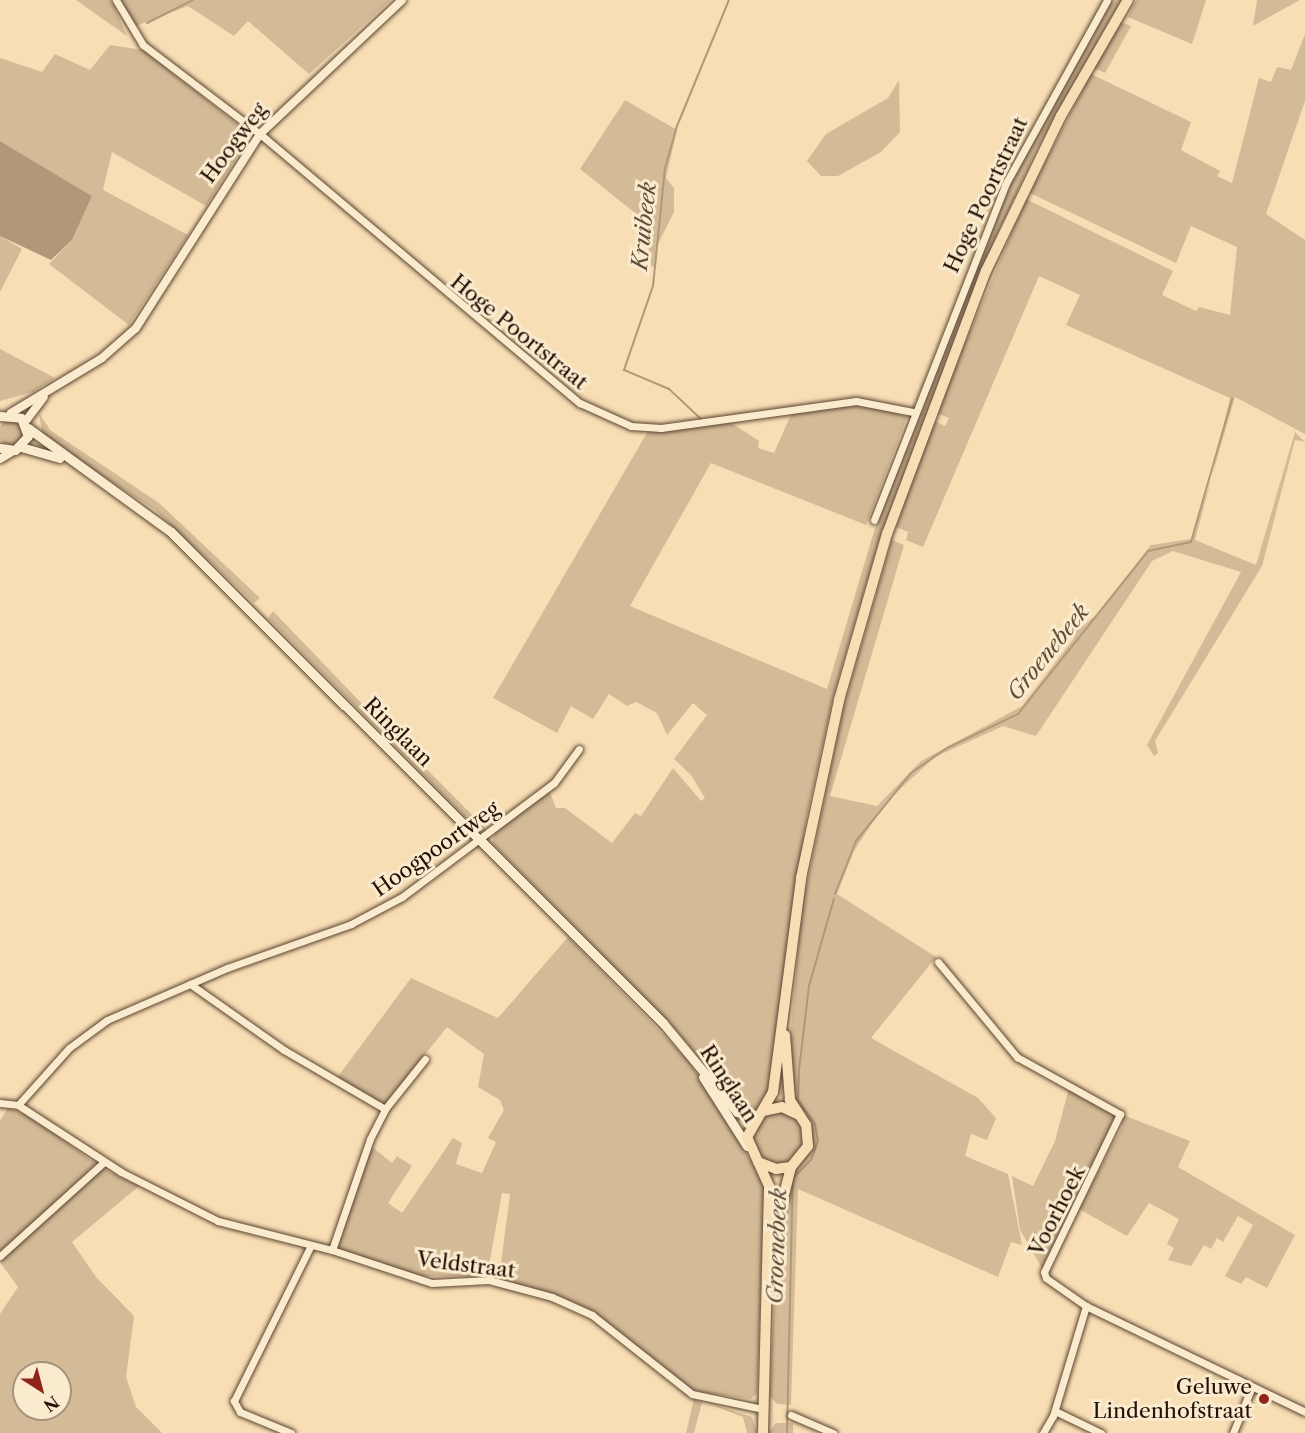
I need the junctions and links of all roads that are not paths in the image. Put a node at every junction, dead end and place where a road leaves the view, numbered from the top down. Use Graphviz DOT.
graph roads {
  1 [pos="116,0"];
  2 [pos="402,0"];
  3 [pos="1107,0"];
  4 [pos="1128,0"];
  5 [pos="260,134"];
  6 [pos="52,389"];
  7 [pos="913,412"];
  8 [pos="11,413"];
  9 [pos="0,416"];
  10 [pos="27,425"];
  11 [pos="0,448"];
  12 [pos="18,449"];
  13 [pos="0,459"];
  14 [pos="78,465"];
  15 [pos="874,520"];
  16 [pos="579,749"];
  17 [pos="481,840"];
  18 [pos="938,962"];
  19 [pos="190,984"];
  20 [pos="785,996"];
  21 [pos="678,1040"];
  22 [pos="425,1059"];
  23 [pos="0,1104"];
  24 [pos="18,1105"];
  25 [pos="385,1109"];
  26 [pos="760,1113"];
  27 [pos="800,1116"];
  28 [pos="749,1149"];
  29 [pos="756,1160"];
  30 [pos="104,1162"];
  31 [pos="791,1167"];
  32 [pos="310,1247"];
  33 [pos="332,1250"];
  34 [pos="0,1256"];
  35 [pos="768,1283"];
  36 [pos="1086,1306"];
  37 [pos="1251,1389"];
  38 [pos="763,1409"];
  39 [pos="1055,1411"];
  40 [pos="1305,1412"];
  41 [pos="791,1415"];
  42 [pos="291,1433"];
  43 [pos="762,1433"];
  44 [pos="833,1433"];
  45 [pos="1043,1433"];
  46 [pos="1101,1433"];
  47 [pos="1233,1433"];
  1 -- 5 [label="street, Hoge Poortstraat"];
  2 -- 5 [label="street, Hoogweg"];
  3 -- 7 [label="street, Hoge Poortstraat"];
  4 -- 20 [label="main road"];
  5 -- 6 [label="street, Hoogweg"];
  5 -- 7 [label="street, Hoge Poortstraat"];
  6 -- 8 [label="street"];
  6 -- 10 [label="street"];
  7 -- 15 [label="street, Hoge Poortstraat"];
  8 -- 9 [label="main road"];
  8 -- 10 [label="main road, Ringlaan"];
  10 -- 12 [label="main road"];
  10 -- 14 [label="main road, Ringlaan"];
  11 -- 12 [label="main road, Ringlaan"];
  12 -- 13 [label="street"];
  12 -- 14 [label="main road, Ringlaan"];
  14 -- 17 [label="main road, Ringlaan"];
  16 -- 17 [label="street, Hoogpoortweg"];
  17 -- 19 [label="street, Hoogpoortweg"];
  17 -- 21 [label="main road, Ringlaan"];
  18 -- 36 [label="street, Voorhoek"];
  19 -- 24 [label="street, Hoogpoortweg"];
  19 -- 25 [label="street"];
  20 -- 26 [label="main road"];
  20 -- 27 [label="main road"];
  21 -- 26 [label="main road, Ringlaan"];
  21 -- 28 [label="main road, Ringlaan"];
  22 -- 25 [label="street"];
  23 -- 24 [label="street"];
  24 -- 30 [label="street, Veldstraat"];
  25 -- 33 [label="street"];
  26 -- 27 [label="main road"];
  26 -- 28 [label="main road"];
  27 -- 31 [label="main road"];
  28 -- 29 [label="main road"];
  29 -- 31 [label="main road"];
  29 -- 35 [label="main road"];
  30 -- 32 [label="street, Veldstraat"];
  30 -- 34 [label="street"];
  31 -- 35 [label="main road"];
  32 -- 33 [label="street, Veldstraat"];
  32 -- 42 [label="street"];
  33 -- 38 [label="street, Veldstraat"];
  35 -- 38 [label="main road"];
  36 -- 37 [label="street, Voorhoek"];
  36 -- 39 [label="street"];
  37 -- 40 [label="street, Voorhoek"];
  37 -- 47 [label="street"];
  38 -- 43 [label="main road"];
  39 -- 45 [label="street"];
  39 -- 46 [label="street"];
  41 -- 44 [label="street"];
}
